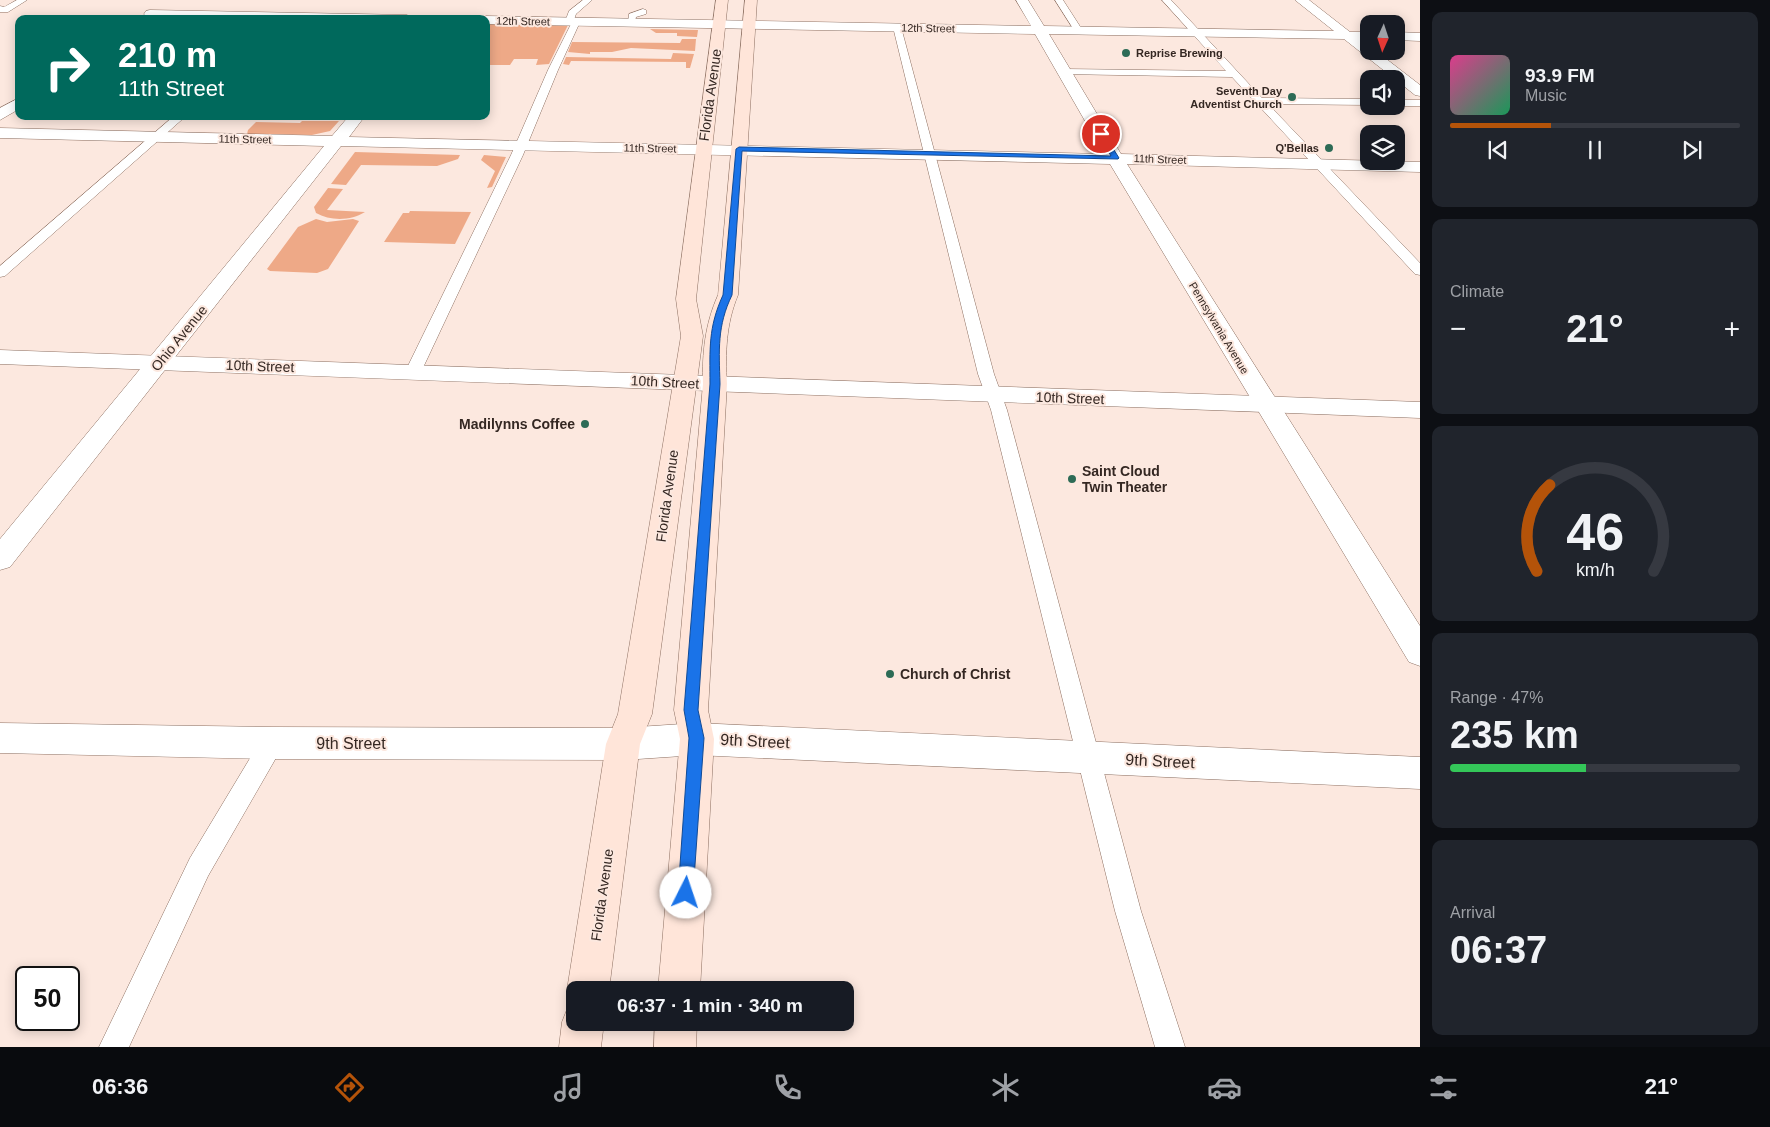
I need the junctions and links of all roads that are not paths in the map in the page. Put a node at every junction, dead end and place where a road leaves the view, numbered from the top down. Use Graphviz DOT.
graph roads {
  1 [pos="23,0"];
  2 [pos="171,0"];
  3 [pos="588,0"];
  4 [pos="722,0"];
  5 [pos="751,0"];
  6 [pos="1022,0"];
  7 [pos="1059,0"];
  8 [pos="1166,0"];
  9 [pos="1301,0"];
  10 [pos="0,9"];
  11 [pos="643,12"];
  12 [pos="148,15"];
  13 [pos="490,20"];
  14 [pos="573,22"];
  15 [pos="631,23"];
  16 [pos="719,24"];
  17 [pos="749,25"];
  18 [pos="898,27"];
  19 [pos="1039,30"];
  20 [pos="1079,31"];
  21 [pos="1195,33"];
  22 [pos="1348,36"];
  23 [pos="1360,36"];
  24 [pos="1405,36"];
  25 [pos="1420,37"];
  26 [pos="1064,72"];
  27 [pos="1234,74"];
  28 [pos="1420,92"];
  29 [pos="1258,101"];
  30 [pos="1360,102"];
  31 [pos="1405,103"];
  32 [pos="1420,103"];
  33 [pos="15,105"];
  34 [pos="0,115"];
  35 [pos="176,120"];
  36 [pos="354,120"];
  37 [pos="0,133"];
  38 [pos="157,137"];
  39 [pos="336,142"];
  40 [pos="522,145"];
  41 [pos="703,148"];
  42 [pos="739,149"];
  43 [pos="930,154"];
  44 [pos="1115,158"];
  45 [pos="1318,164"];
  46 [pos="1420,167"];
  47 [pos="1420,271"];
  48 [pos="0,273"];
  49 [pos="0,357"];
  50 [pos="160,362"];
  51 [pos="413,372"];
  52 [pos="684,382"];
  53 [pos="715,384"];
  54 [pos="992,394"];
  55 [pos="1266,405"];
  56 [pos="1420,410"];
  57 [pos="0,559"];
  58 [pos="1420,653"];
  59 [pos="0,738"];
  60 [pos="696,738"];
  61 [pos="272,743"];
  62 [pos="623,744"];
  63 [pos="1090,757"];
  64 [pos="1420,773"];
  65 [pos="589,981"];
  66 [pos="680,981"];
  67 [pos="582,1031"];
  68 [pos="676,1031"];
  69 [pos="114,1047"];
  70 [pos="580,1047"];
  71 [pos="675,1047"];
  72 [pos="1170,1047"];
  1 -- 10 [label="lane"];
  2 -- 12 [label="street"];
  3 -- 14 [label="lane"];
  4 -- 16 [label="main road, Florida Avenue"];
  5 -- 17 [label="main road"];
  6 -- 19 [label="street, Pennsylvania Avenue"];
  7 -- 20 [label="lane"];
  8 -- 21 [label="lane"];
  9 -- 22 [label="street"];
  11 -- 15 [label="lane"];
  13 -- 14 [label="street, 12th Street"];
  14 -- 15 [label="street, 12th Street"];
  14 -- 40 [label="lane"];
  15 -- 16 [label="street, 12th Street"];
  16 -- 17 [label="street, 12th Street"];
  16 -- 41 [label="main road, Florida Avenue"];
  17 -- 18 [label="street, 12th Street"];
  17 -- 42 [label="main road"];
  18 -- 19 [label="street, 12th Street"];
  18 -- 43 [label="lane"];
  19 -- 20 [label="street, 12th Street"];
  19 -- 26 [label="street, Pennsylvania Avenue"];
  20 -- 21 [label="street, 12th Street"];
  21 -- 22 [label="street, 12th Street"];
  21 -- 27 [label="lane"];
  22 -- 23 [label="street, 12th Street"];
  22 -- 28 [label="street"];
  24 -- 25 [label="street"];
  26 -- 27 [label="lane"];
  26 -- 44 [label="street, Pennsylvania Avenue"];
  27 -- 29 [label="lane"];
  29 -- 30 [label="lane"];
  29 -- 45 [label="lane"];
  31 -- 32 [label="lane"];
  33 -- 34 [label="street"];
  35 -- 38 [label="lane"];
  36 -- 39 [label="street, Ohio Avenue"];
  37 -- 38 [label="street, 11th Street"];
  38 -- 39 [label="street, 11th Street"];
  38 -- 48 [label="lane"];
  39 -- 40 [label="street, 11th Street"];
  39 -- 50 [label="street, Ohio Avenue"];
  40 -- 41 [label="street, 11th Street"];
  40 -- 51 [label="lane"];
  41 -- 42 [label="street, 11th Street"];
  41 -- 52 [label="main road, Florida Avenue"];
  42 -- 43 [label="street, 11th Street"];
  42 -- 53 [label="main road"];
  43 -- 44 [label="street, 11th Street"];
  43 -- 54 [label="lane"];
  44 -- 45 [label="street, 11th Street"];
  44 -- 55 [label="street, Pennsylvania Avenue"];
  45 -- 46 [label="street, 11th Street"];
  45 -- 47 [label="lane"];
  49 -- 50 [label="street, 10th Street"];
  50 -- 51 [label="street, 10th Street"];
  50 -- 57 [label="street, Ohio Avenue"];
  51 -- 52 [label="street, 10th Street"];
  52 -- 53 [label="street, 10th Street"];
  52 -- 62 [label="main road, Florida Avenue"];
  53 -- 54 [label="street, 10th Street"];
  53 -- 60 [label="main road"];
  54 -- 55 [label="street, 10th Street"];
  54 -- 63 [label="lane"];
  55 -- 56 [label="street, 10th Street"];
  55 -- 58 [label="street, Pennsylvania Avenue"];
  59 -- 61 [label="street, 9th Street"];
  60 -- 62 [label="street, 9th Street"];
  60 -- 63 [label="street, 9th Street"];
  60 -- 66 [label="main road"];
  61 -- 62 [label="street, 9th Street"];
  61 -- 69 [label="lane"];
  62 -- 65 [label="main road, Florida Avenue"];
  63 -- 64 [label="street, 9th Street"];
  63 -- 72 [label="lane"];
  67 -- 70 [label="main road"];
  68 -- 71 [label="main road"];
}
